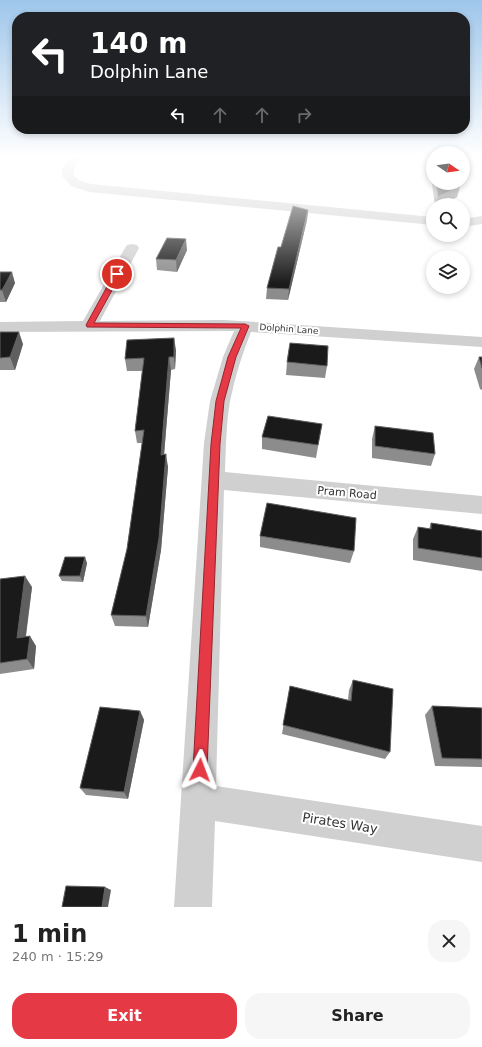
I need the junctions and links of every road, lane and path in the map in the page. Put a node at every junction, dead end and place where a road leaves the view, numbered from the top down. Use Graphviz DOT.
graph roads {
  1 [pos="207,199"];
  2 [pos="426,220"];
  3 [pos="482,220"];
  4 [pos="470,222"];
  5 [pos="132,248"];
  6 [pos="89,325"];
  7 [pos="245,326"];
  8 [pos="0,327"];
  9 [pos="482,342"];
  10 [pos="213,480"];
  11 [pos="482,505"];
  12 [pos="199,801"];
  13 [pos="482,844"];
  14 [pos="193,907"];
  1 -- 2 [label="street"];
  3 -- 4 [label="street"];
  5 -- 6 [label="street"];
  6 -- 7 [label="street, Dolphin Lane"];
  6 -- 8 [label="street, Dolphin Lane"];
  7 -- 9 [label="street, Dolphin Lane"];
  7 -- 10 [label="street"];
  10 -- 11 [label="street, Pram Road"];
  10 -- 12 [label="street"];
  12 -- 13 [label="street, Pirates Way"];
  12 -- 14 [label="street"];
}
